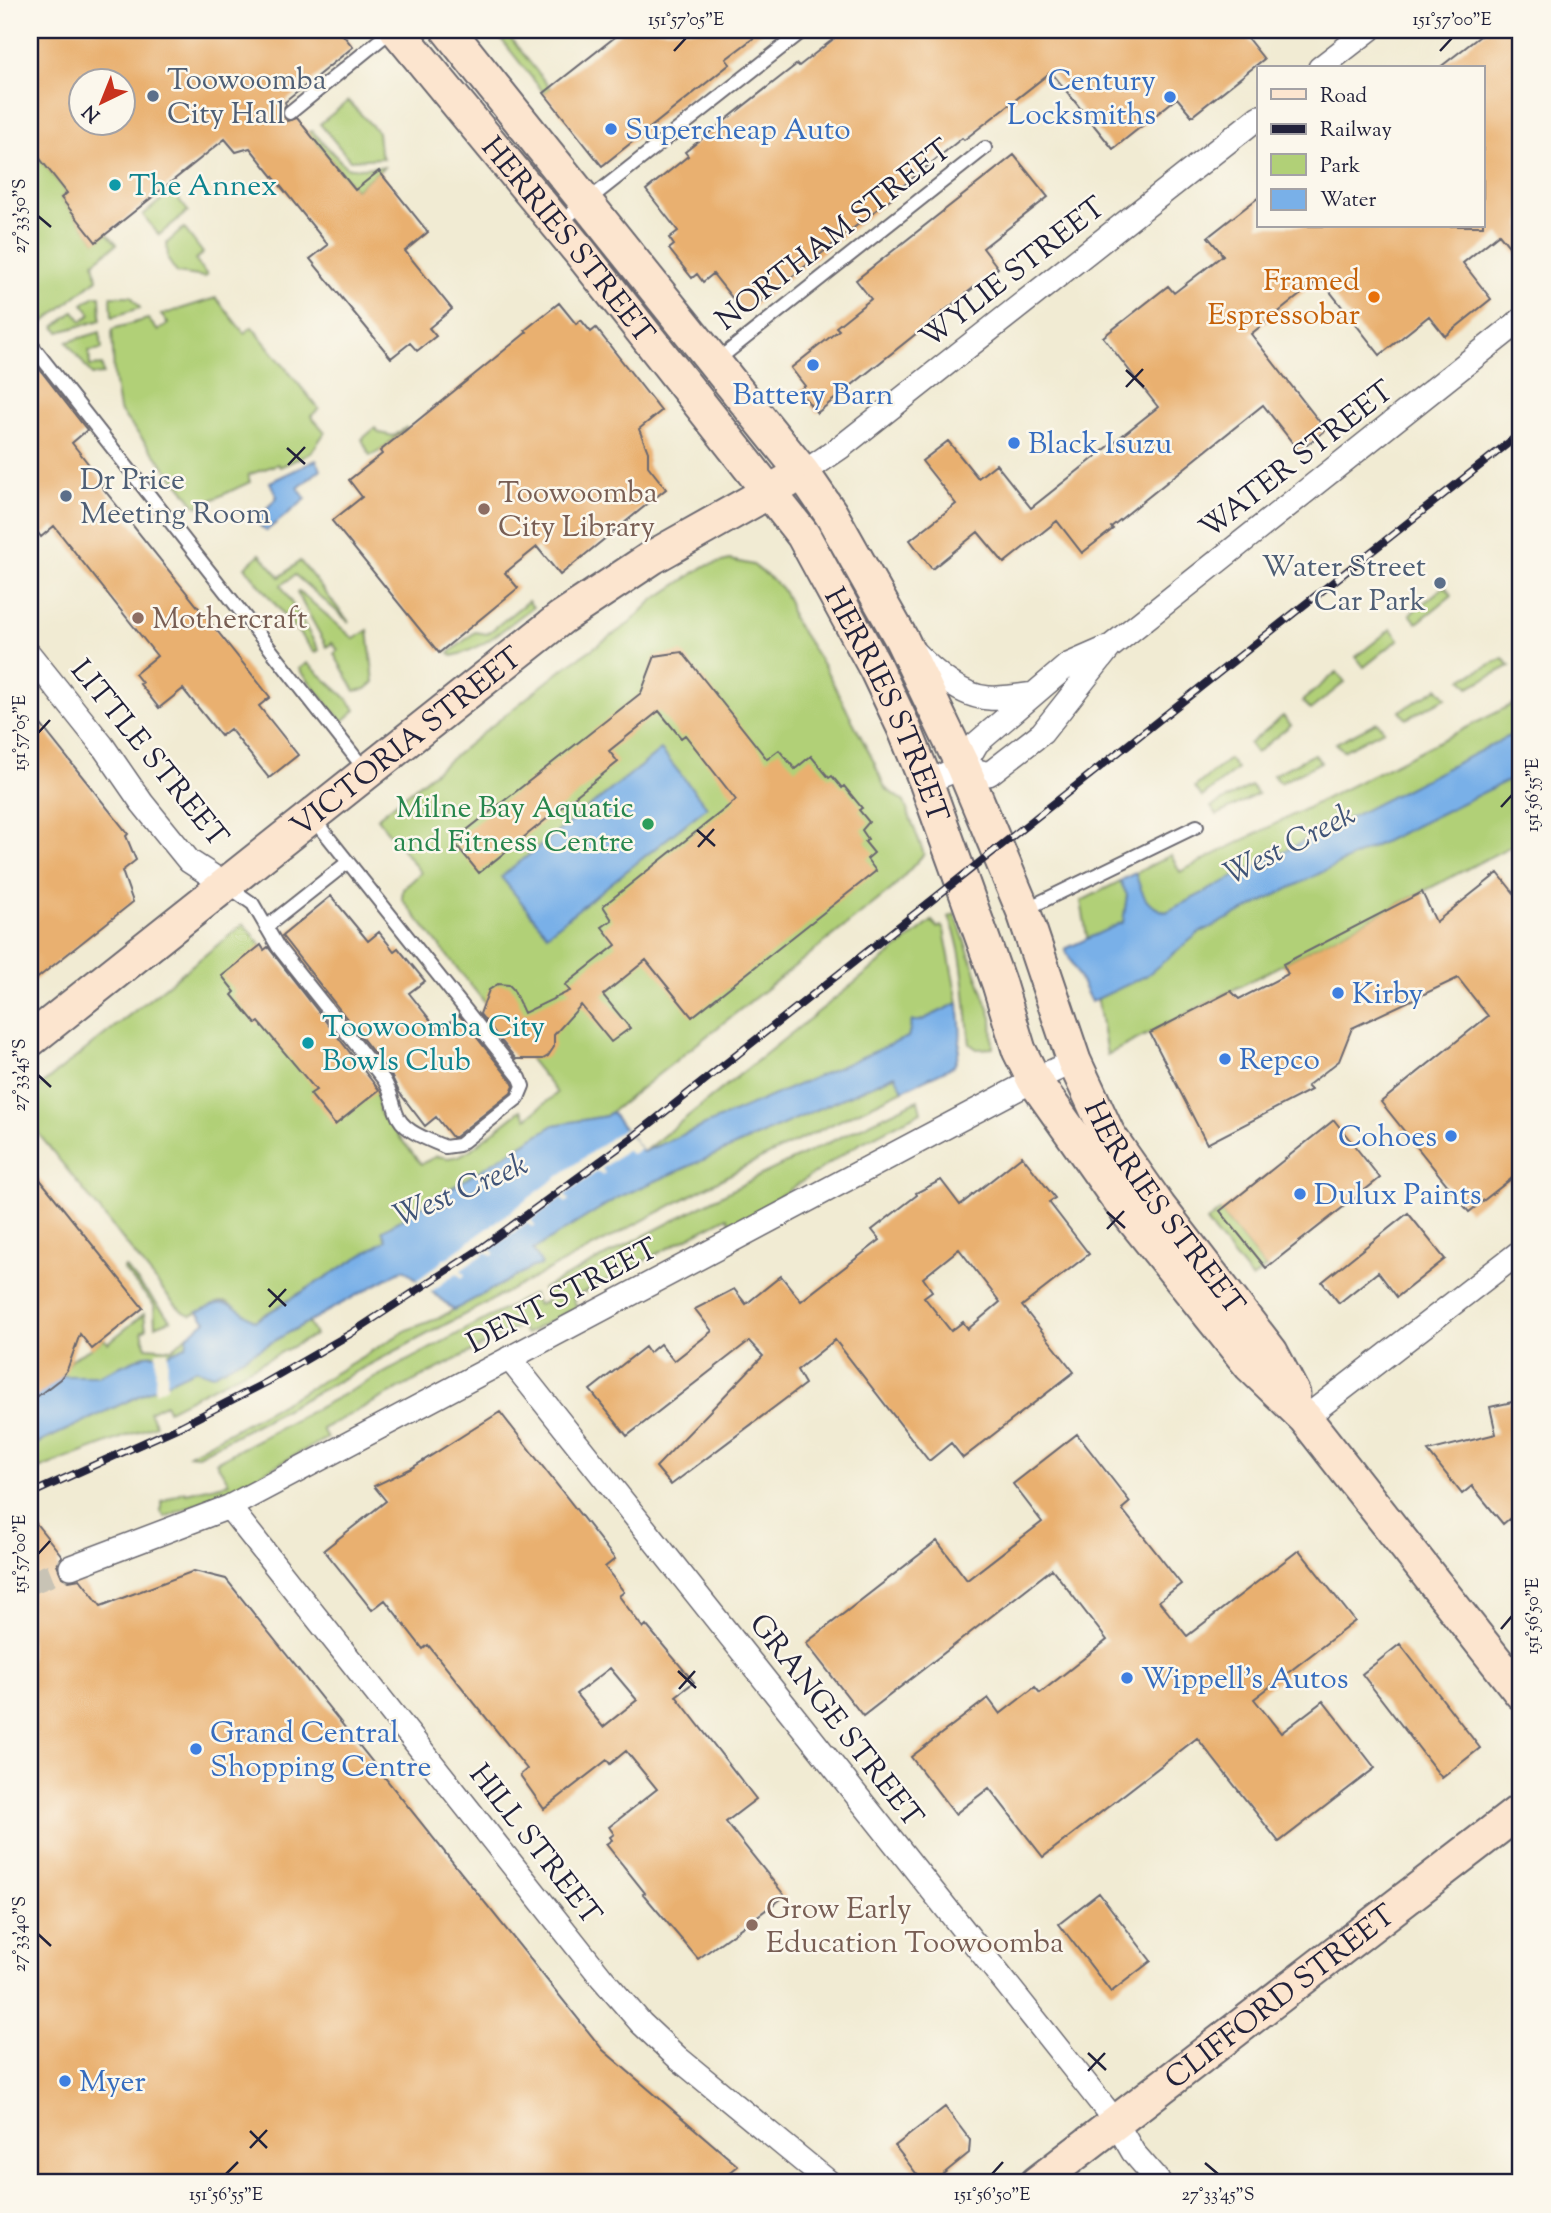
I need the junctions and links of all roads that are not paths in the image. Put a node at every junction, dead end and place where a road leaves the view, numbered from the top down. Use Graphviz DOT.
graph roads {
  1 [pos="395,30"];
  2 [pos="804,30"];
  3 [pos="1364,31"];
  4 [pos="454,47"];
  5 [pos="1322,66"];
  6 [pos="290,113"];
  7 [pos="1257,119"];
  8 [pos="985,148"];
  9 [pos="586,202"];
  10 [pos="558,225"];
  11 [pos="1521,320"];
  12 [pos="30,343"];
  13 [pos="715,362"];
  14 [pos="803,473"];
  15 [pos="769,491"];
  16 [pos="902,640"];
  17 [pos="1110,647"];
  18 [pos="30,655"];
  19 [pos="1034,694"];
  20 [pos="963,767"];
  21 [pos="366,771"];
  22 [pos="926,782"];
  23 [pos="311,816"];
  24 [pos="1197,826"];
  25 [pos="348,862"];
  26 [pos="226,885"];
  27 [pos="1023,910"];
  28 [pos="266,926"];
  29 [pos="30,1040"];
  30 [pos="1074,1061"];
  31 [pos="1034,1080"];
  32 [pos="1521,1251"];
  33 [pos="509,1358"];
  34 [pos="1305,1418"];
  35 [pos="229,1507"];
  36 [pos="71,1567"];
  37 [pos="1521,1693"];
  38 [pos="1521,1810"];
  39 [pos="1115,2121"];
  40 [pos="830,2183"];
  41 [pos="1037,2183"];
  42 [pos="1160,2183"];
  1 -- 4 [label="main road, HERRIES STREET"];
  1 -- 6 [label="lane"];
  2 -- 9 [label="lane"];
  3 -- 5 [label="street"];
  4 -- 9 [label="main road, HERRIES STREET"];
  4 -- 10 [label="main road, HERRIES STREET"];
  7 -- 14 [label="street, WYLIE STREET"];
  8 -- 13 [label="lane, NORTHAM STREET"];
  9 -- 10 [label="lane"];
  9 -- 13 [label="main road, HERRIES STREET"];
  10 -- 15 [label="main road, HERRIES STREET"];
  11 -- 17 [label="street, WATER STREET"];
  12 -- 21 [label="lane"];
  13 -- 14 [label="main road, HERRIES STREET"];
  14 -- 15 [label="main road, VICTORIA STREET"];
  14 -- 16 [label="main road, HERRIES STREET"];
  15 -- 21 [label="main road, VICTORIA STREET"];
  15 -- 22 [label="main road, HERRIES STREET"];
  16 -- 19 [label="street"];
  16 -- 20 [label="main road, HERRIES STREET"];
  17 -- 19 [label="street, WATER STREET"];
  17 -- 20 [label="street, WATER STREET"];
  18 -- 26 [label="street, LITTLE STREET"];
  19 -- 20 [label="street, WATER STREET"];
  20 -- 22 [label="street, WATER STREET"];
  20 -- 27 [label="main road, HERRIES STREET"];
  21 -- 23 [label="main road, VICTORIA STREET"];
  22 -- 31 [label="main road, HERRIES STREET"];
  23 -- 25 [label="lane"];
  23 -- 26 [label="main road, VICTORIA STREET"];
  24 -- 27 [label="lane"];
  25 -- 28 [label="lane"];
  25 -- 28 [label="lane"];
  26 -- 28 [label="lane"];
  26 -- 29 [label="main road, VICTORIA STREET"];
  27 -- 30 [label="main road, HERRIES STREET"];
  30 -- 31 [label="street, DENT STREET"];
  30 -- 34 [label="main road, HERRIES STREET"];
  31 -- 33 [label="street, DENT STREET"];
  31 -- 34 [label="main road, HERRIES STREET"];
  32 -- 34 [label="street"];
  33 -- 35 [label="street, DENT STREET"];
  33 -- 39 [label="street, GRANGE STREET"];
  34 -- 37 [label="main road, HERRIES STREET"];
  35 -- 36 [label="street, DENT STREET"];
  35 -- 40 [label="street, HILL STREET"];
  38 -- 39 [label="main road, CLIFFORD STREET"];
  39 -- 41 [label="main road, CLIFFORD STREET"];
  39 -- 42 [label="street, GRANGE STREET"];
}
